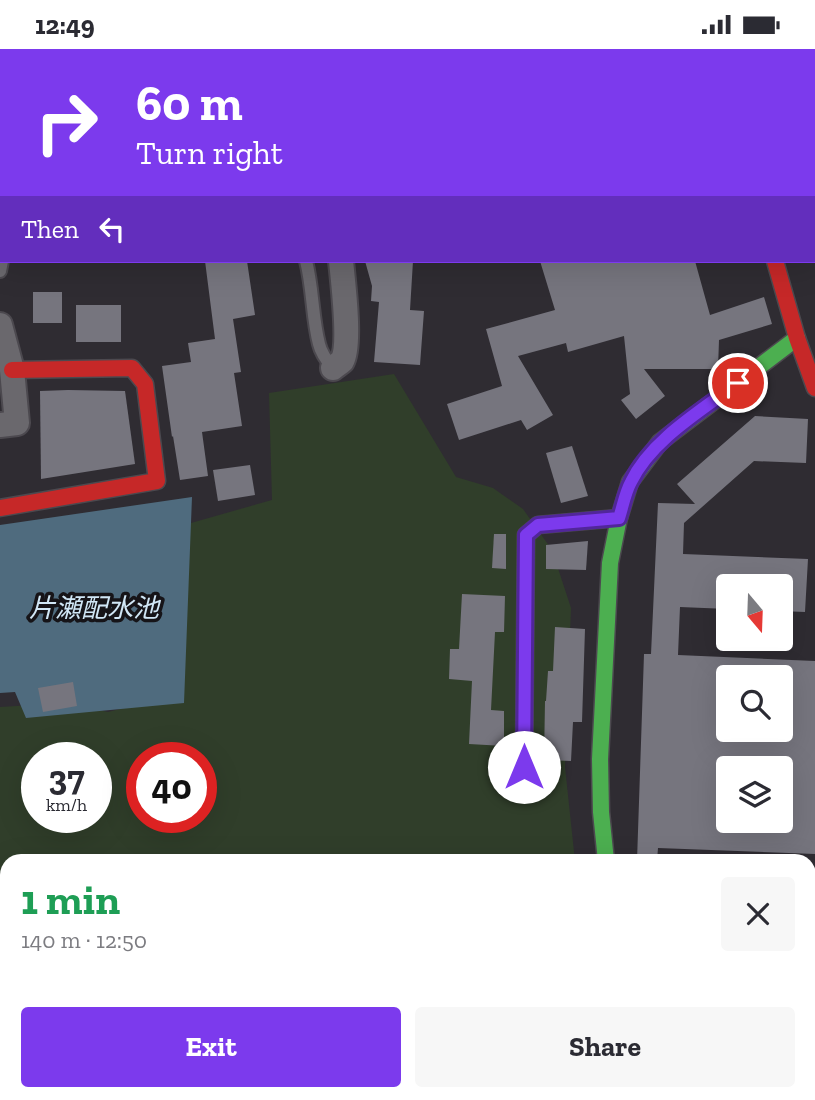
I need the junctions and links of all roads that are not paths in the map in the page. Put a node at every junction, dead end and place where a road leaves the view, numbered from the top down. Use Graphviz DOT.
graph roads {
  1 [pos="306,263"];
  2 [pos="341,263"];
  3 [pos="776,263"];
  4 [pos="0,325"];
  5 [pos="797,338"];
  6 [pos="333,368"];
  7 [pos="12,370"];
  8 [pos="815,388"];
  9 [pos="0,425"];
  10 [pos="0,508"];
  11 [pos="619,518"];
  12 [pos="524,767"];
  13 [pos="605,854"];
  1 -- 6 [label="lane"];
  2 -- 6 [label="street"];
  3 -- 5 [label="street"];
  4 -- 7 [label="street"];
  5 -- 8 [label="street"];
  5 -- 11 [label="street"];
  7 -- 9 [label="street"];
  7 -- 10 [label="street"];
  11 -- 12 [label="street"];
  11 -- 13 [label="street"];
}
